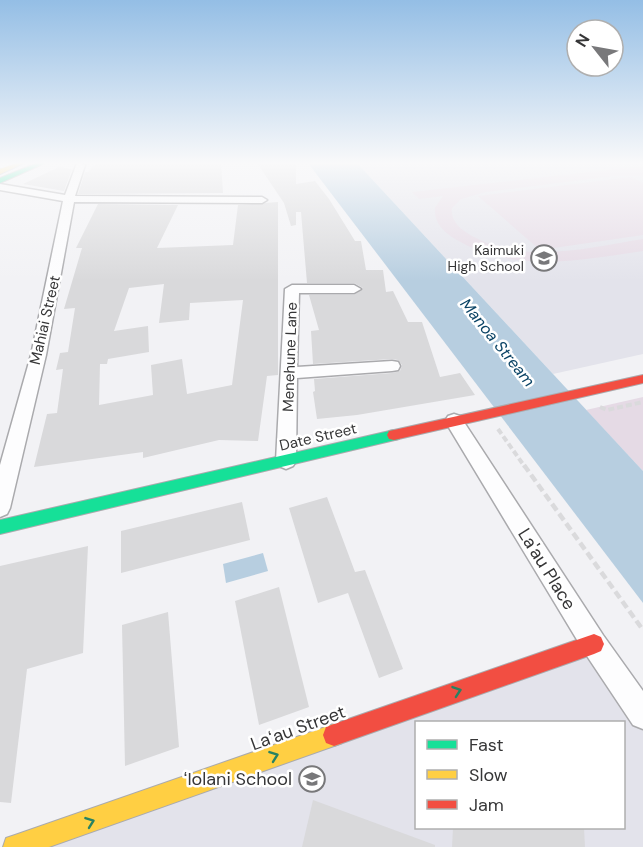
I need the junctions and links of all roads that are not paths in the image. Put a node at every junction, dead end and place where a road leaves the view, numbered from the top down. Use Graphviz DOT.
graph roads {
  1 [pos="69,203"];
  2 [pos="354,289"];
  3 [pos="392,366"];
  4 [pos="291,373"];
  5 [pos="643,379"];
  6 [pos="454,421"];
  7 [pos="286,461"];
  8 [pos="0,508"];
  9 [pos="0,527"];
  10 [pos="594,644"];
  11 [pos="643,716"];
  12 [pos="69,829"];
  13 [pos="15,847"];
  14 [pos="68,847"];
  1 -- 8 [label="street, Mahiai Street"];
  2 -- 4 [label="street, Menehune Lane"];
  3 -- 4 [label="street"];
  4 -- 7 [label="street, Menehune Lane"];
  5 -- 6 [label="street, Date Street"];
  6 -- 7 [label="street, Date Street"];
  6 -- 10 [label="street, La'au Place"];
  7 -- 9 [label="street, Date Street"];
  10 -- 11 [label="street, La'au Place"];
  12 -- 10 [label="street, Laʻau Street, one-way"];
  12 -- 13 [label="street, Laʻau Street"];
  12 -- 14 [label="lane"];
}
